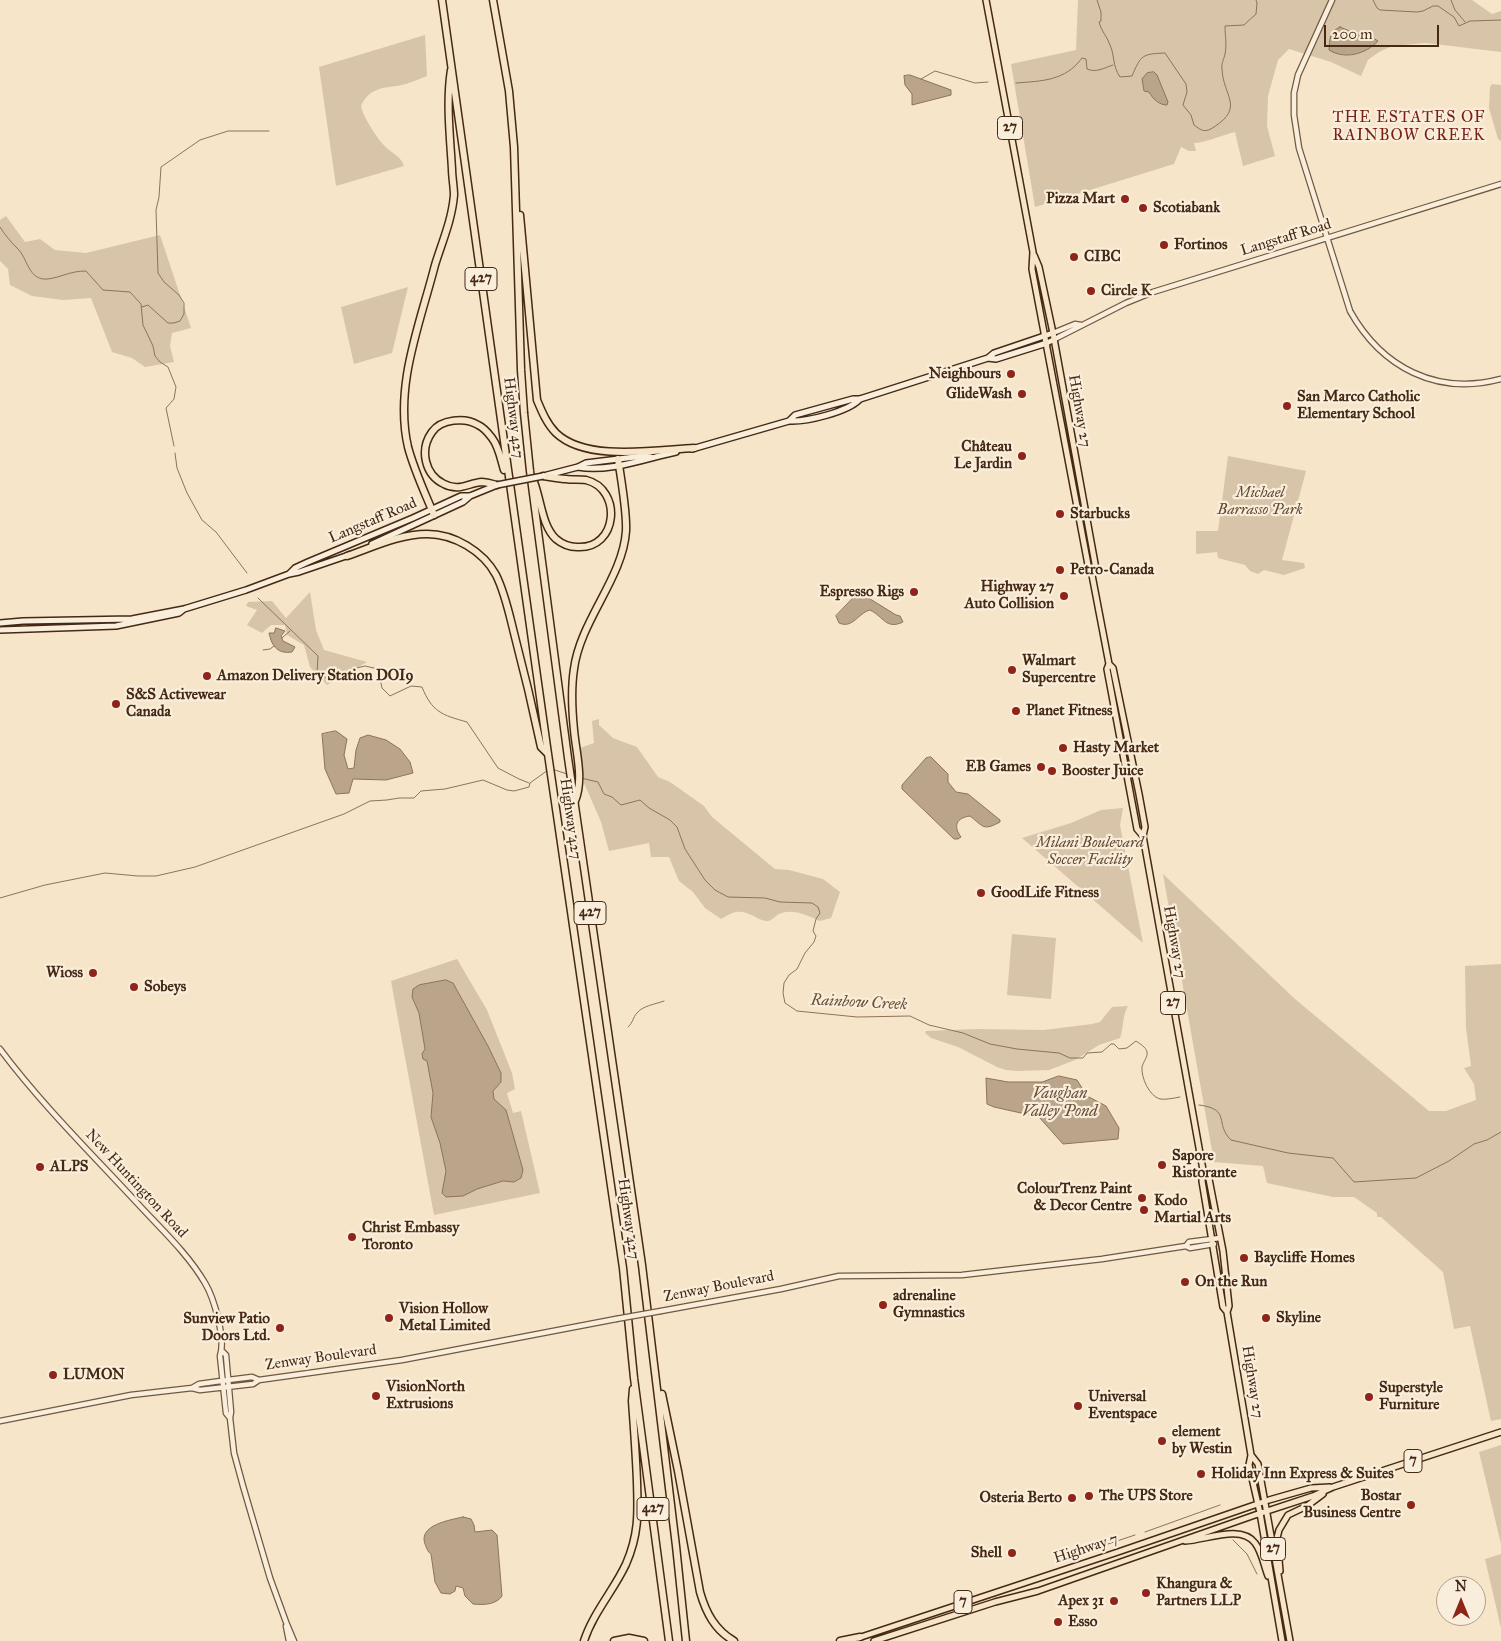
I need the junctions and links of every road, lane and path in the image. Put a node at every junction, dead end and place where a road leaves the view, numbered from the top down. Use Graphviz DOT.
graph roads {
  1 [pos="442,0"];
  2 [pos="493,0"];
  3 [pos="986,0"];
  4 [pos="1332,0"];
  5 [pos="452,62"];
  6 [pos="514,147"];
  7 [pos="1501,184"];
  8 [pos="1327,238"];
  9 [pos="1033,252"];
  10 [pos="1081,325"];
  11 [pos="1052,334"];
  12 [pos="1045,336"];
  13 [pos="1054,340"];
  14 [pos="1047,343"];
  15 [pos="988,358"];
  16 [pos="1501,379"];
  17 [pos="694,448"];
  18 [pos="618,462"];
  19 [pos="530,471"];
  20 [pos="544,476"];
  21 [pos="496,485"];
  22 [pos="511,496"];
  23 [pos="432,512"];
  24 [pos="347,556"];
  25 [pos="288,574"];
  26 [pos="1092,575"];
  27 [pos="184,609"];
  28 [pos="0,623"];
  29 [pos="0,630"];
  30 [pos="1109,664"];
  31 [pos="548,754"];
  32 [pos="574,802"];
  33 [pos="1142,836"];
  34 [pos="0,1050"];
  35 [pos="1204,1170"];
  36 [pos="1220,1238"];
  37 [pos="1213,1241"];
  38 [pos="1227,1312"];
  39 [pos="654,1357"];
  40 [pos="634,1378"];
  41 [pos="225,1380"];
  42 [pos="259,1380"];
  43 [pos="226,1387"];
  44 [pos="192,1388"];
  45 [pos="0,1420"];
  46 [pos="1501,1432"];
  47 [pos="1251,1455"];
  48 [pos="1333,1487"];
  49 [pos="1264,1503"];
  50 [pos="1258,1505"];
  51 [pos="1263,1512"];
  52 [pos="1180,1541"];
  53 [pos="1280,1586"];
  54 [pos="1273,1588"];
  55 [pos="286,1622"];
  56 [pos="860,1637"];
  57 [pos="289,1641"];
  58 [pos="294,1641"];
  59 [pos="584,1641"];
  60 [pos="614,1641"];
  61 [pos="644,1641"];
  62 [pos="669,1641"];
  63 [pos="686,1641"];
  64 [pos="734,1641"];
  65 [pos="840,1641"];
  66 [pos="848,1641"];
  67 [pos="874,1641"];
  68 [pos="1282,1641"];
  69 [pos="1290,1641"];
  1 -- 5 [label="highway, Highway 427 / 427"];
  2 -- 6 [label="highway, Highway 427 / 427"];
  3 -- 9 [label="main road, Highway 27 / 27"];
  4 -- 8 [label="street"];
  5 -- 22 [label="highway, Highway 427 / 427"];
  5 -- 23 [label="highway"];
  6 -- 17 [label="highway"];
  6 -- 19 [label="highway, Highway 427 / 427"];
  7 -- 8 [label="street, Langstaff Road"];
  8 -- 10 [label="street, Langstaff Road"];
  8 -- 16 [label="street"];
  9 -- 11 [label="main road, Highway 27 / 27"];
  9 -- 12 [label="main road, Highway 27 / 27"];
  10 -- 11 [label="street, Langstaff Road"];
  10 -- 13 [label="street, Langstaff Road"];
  11 -- 12 [label="main road, Langstaff Road"];
  11 -- 13 [label="main road, Highway 27 / 27"];
  12 -- 14 [label="main road, Highway 27 / 27"];
  12 -- 15 [label="main road, Langstaff Road"];
  13 -- 14 [label="street, Langstaff Road"];
  13 -- 26 [label="main road, Highway 27 / 27"];
  14 -- 15 [label="main road, Langstaff Road"];
  14 -- 26 [label="main road, Highway 27 / 27"];
  15 -- 17 [label="main road, Langstaff Road"];
  17 -- 18 [label="main road, Langstaff Road"];
  18 -- 20 [label="main road, Langstaff Road"];
  18 -- 32 [label="highway"];
  19 -- 20 [label="highway"];
  19 -- 32 [label="highway, Highway 427 / 427"];
  20 -- 21 [label="main road, Langstaff Road, bridge"];
  21 -- 22 [label="highway"];
  21 -- 23 [label="main road, Langstaff Road"];
  22 -- 31 [label="highway, Highway 427 / 427"];
  23 -- 24 [label="main road, Langstaff Road"];
  23 -- 25 [label="main road, Langstaff Road"];
  24 -- 25 [label="main road, Langstaff Road"];
  24 -- 31 [label="highway"];
  25 -- 27 [label="main road, Langstaff Road"];
  26 -- 30 [label="main road, Highway 27 / 27"];
  27 -- 28 [label="main road, Langstaff Road"];
  27 -- 29 [label="main road, Langstaff Road"];
  30 -- 33 [label="main road, Highway 27 / 27"];
  30 -- 33 [label="main road, Highway 27 / 27"];
  31 -- 40 [label="highway, Highway 427 / 427"];
  32 -- 39 [label="highway, Highway 427 / 427"];
  33 -- 35 [label="main road, Highway 27 / 27"];
  34 -- 41 [label="street, New Huntington Road"];
  35 -- 36 [label="main road, Highway 27 / 27"];
  35 -- 37 [label="main road, Highway 27 / 27"];
  36 -- 37 [label="street, Zenway Boulevard"];
  36 -- 38 [label="main road, Highway 27 / 27"];
  37 -- 38 [label="main road, Highway 27 / 27"];
  37 -- 42 [label="street, Zenway Boulevard, bridge"];
  38 -- 47 [label="main road, Highway 27 / 27"];
  39 -- 63 [label="highway, Highway 427 / 427"];
  39 -- 64 [label="highway"];
  40 -- 59 [label="highway"];
  40 -- 62 [label="highway, Highway 427 / 427"];
  41 -- 42 [label="street, Zenway Boulevard"];
  41 -- 43 [label="street, New Huntington Road"];
  41 -- 44 [label="street, Zenway Boulevard"];
  42 -- 43 [label="street, Zenway Boulevard"];
  43 -- 44 [label="street, Zenway Boulevard"];
  43 -- 55 [label="street, New Huntington Road"];
  44 -- 45 [label="street, Zenway Boulevard"];
  46 -- 48 [label="main road, Highway 7 / 7"];
  47 -- 49 [label="main road, Highway 27 / 27"];
  47 -- 50 [label="main road, Highway 27 / 27"];
  48 -- 49 [label="main road, Highway 7 / 7"];
  48 -- 51 [label="main road, Highway 7 / 7"];
  48 -- 53 [label="main road"];
  49 -- 50 [label="main road, Highway 7 / 7"];
  49 -- 51 [label="main road, Highway 27 / 27"];
  50 -- 51 [label="main road, Highway 27 / 27"];
  50 -- 56 [label="main road, Highway 7 / 7"];
  51 -- 52 [label="main road, Highway 7 / 7"];
  51 -- 53 [label="main road, Highway 27 / 27"];
  51 -- 54 [label="main road, Highway 27 / 27"];
  52 -- 54 [label="main road"];
  52 -- 67 [label="main road, Highway 7 / 7"];
  53 -- 69 [label="main road, Highway 27 / 27"];
  54 -- 68 [label="main road, Highway 27 / 27"];
  55 -- 57 [label="street, New Huntington Road"];
  55 -- 58 [label="street, New Huntington Road"];
  56 -- 65 [label="highway"];
  56 -- 66 [label="main road, Highway 7 / 7"];
  60 -- 61 [label="highway"];
}
